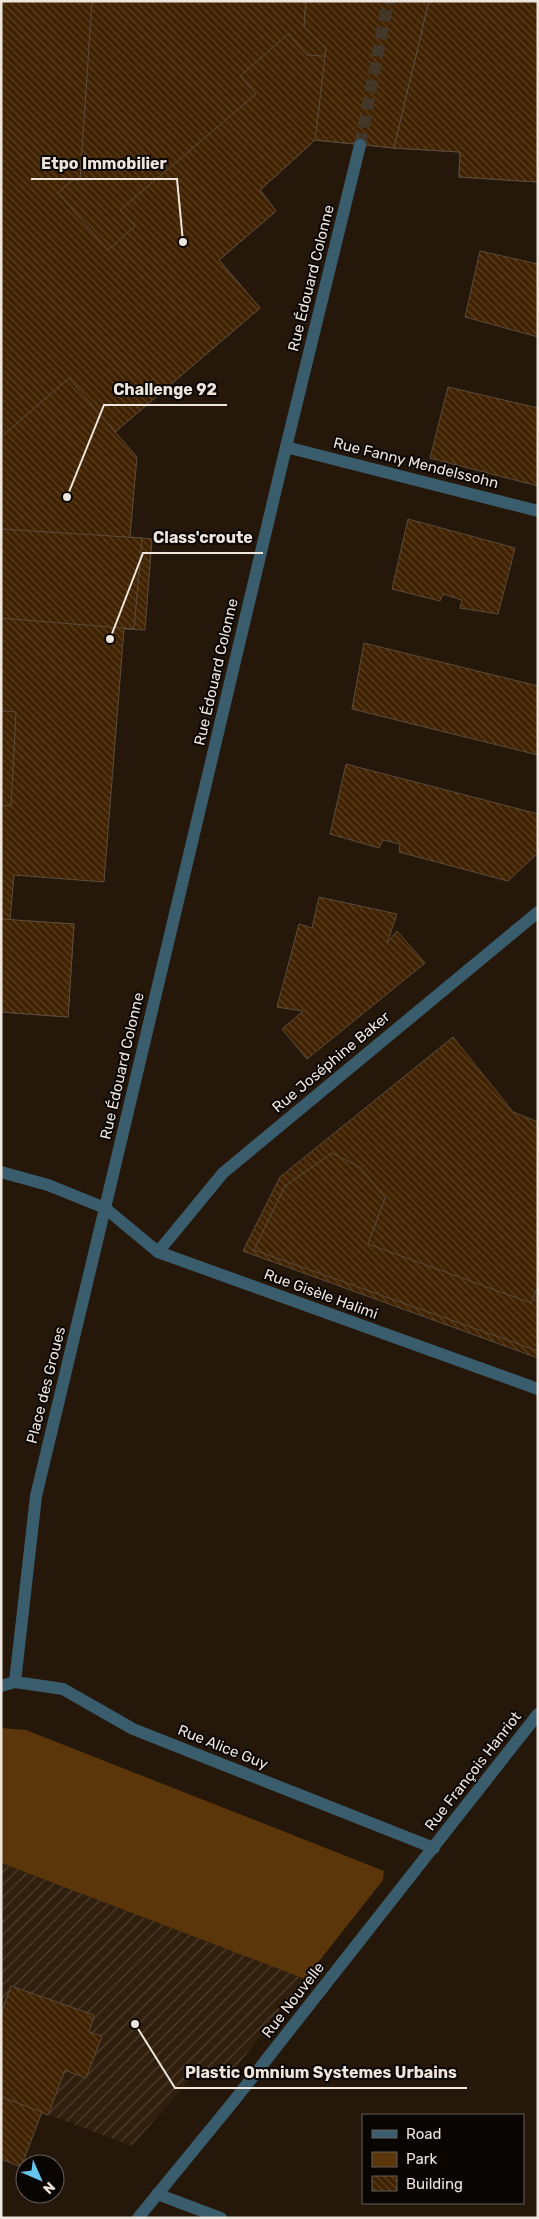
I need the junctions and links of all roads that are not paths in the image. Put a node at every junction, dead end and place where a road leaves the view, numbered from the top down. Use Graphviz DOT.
graph roads {
  1 [pos="360,145"];
  2 [pos="286,447"];
  3 [pos="538,511"];
  4 [pos="538,912"];
  5 [pos="1,1172"];
  6 [pos="105,1208"];
  7 [pos="158,1252"];
  8 [pos="538,1389"];
  9 [pos="15,1682"];
  10 [pos="1,1686"];
  11 [pos="538,1714"];
  12 [pos="434,1848"];
  13 [pos="157,2194"];
  14 [pos="138,2218"];
  15 [pos="221,2218"];
  1 -- 2 [label="street, Rue Édouard Colonne"];
  2 -- 3 [label="street, Rue Fanny Mendelssohn"];
  2 -- 6 [label="street, Rue Édouard Colonne"];
  4 -- 7 [label="street, Rue Joséphine Baker"];
  5 -- 6 [label="street"];
  6 -- 7 [label="street, Rue Gisèle Halimi"];
  6 -- 9 [label="street, Place des Groues"];
  7 -- 8 [label="street, Rue Gisèle Halimi"];
  9 -- 10 [label="street, Rue Alice Guy"];
  9 -- 12 [label="street, Rue Alice Guy"];
  11 -- 12 [label="street, Rue François Hanriot"];
  12 -- 13 [label="street, Rue Nouvelle"];
  13 -- 14 [label="street, Rue Nouvelle"];
  13 -- 15 [label="street"];
}
